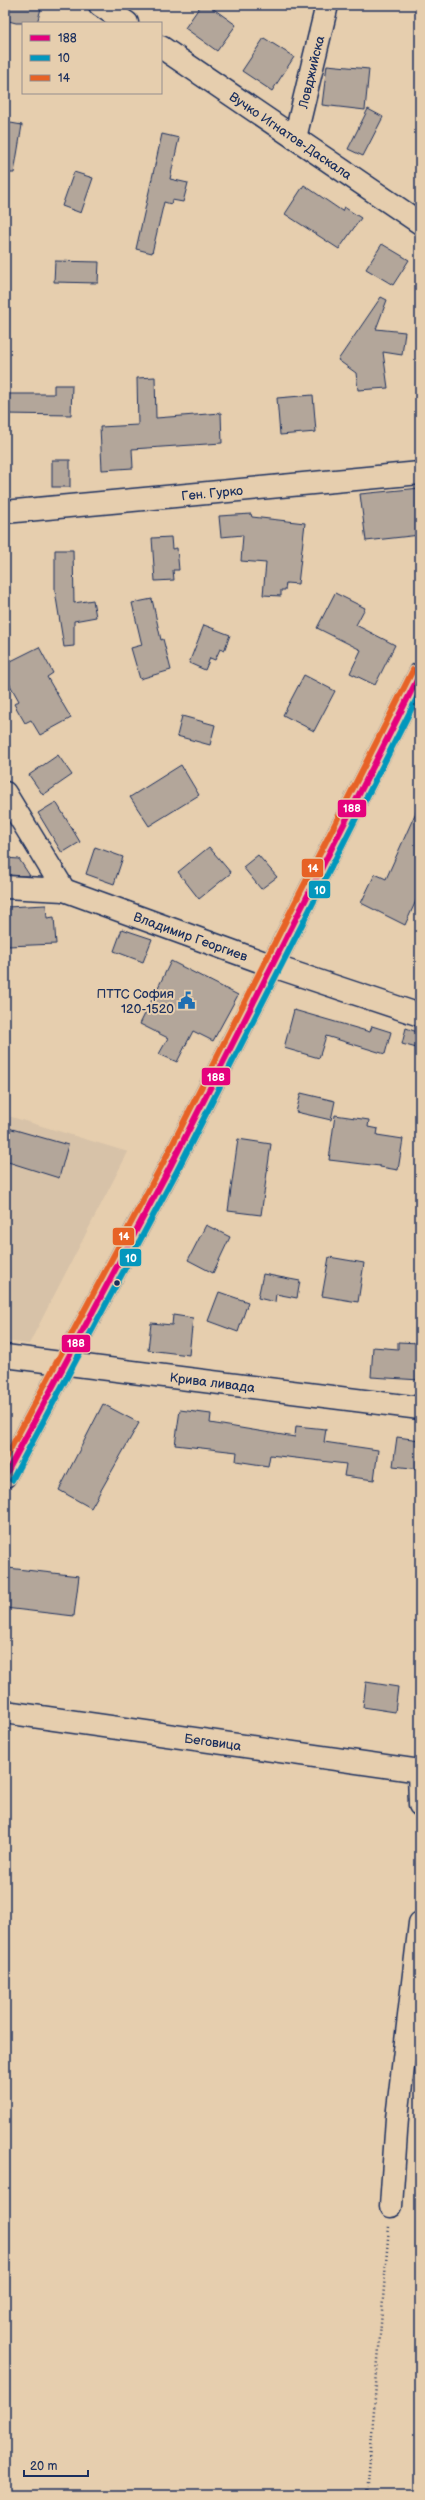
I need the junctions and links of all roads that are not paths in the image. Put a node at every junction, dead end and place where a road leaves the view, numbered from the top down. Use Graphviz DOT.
graph roads {
  1 [pos="100,5"];
  2 [pos="327,5"];
  3 [pos="126,22"];
  4 [pos="162,47"];
  5 [pos="295,138"];
  6 [pos="420,223"];
  7 [pos="420,474"];
  8 [pos="5,512"];
  9 [pos="420,674"];
  10 [pos="5,793"];
  11 [pos="5,887"];
  12 [pos="64,890"];
  13 [pos="273,966"];
  14 [pos="420,1014"];
  15 [pos="5,1356"];
  16 [pos="63,1364"];
  17 [pos="420,1408"];
  18 [pos="5,1476"];
  19 [pos="5,1712"];
  20 [pos="419,1771"];
  21 [pos="420,1805"];
  22 [pos="420,1923"];
  23 [pos="391,2206"];
  1 -- 3 [label="street"];
  2 -- 5 [label="street, Ловджийска"];
  4 -- 5 [label="street, Вучко Игнатов-Даскала"];
  5 -- 6 [label="street, Вучко Игнатов-Даскала"];
  7 -- 8 [label="street, Ген. Гурко"];
  9 -- 13 [label="street"];
  10 -- 12 [label="street"];
  11 -- 12 [label="street, Владимир Георгиев"];
  12 -- 13 [label="street, Владимир Георгиев"];
  13 -- 14 [label="street, Владимир Георгиев"];
  13 -- 16 [label="street"];
  15 -- 16 [label="street, Крива ливада"];
  16 -- 17 [label="street, Крива ливада"];
  16 -- 18 [label="street"];
  19 -- 20 [label="street, Беговица"];
  20 -- 21 [label="street"];
  22 -- 23 [label="street"];
}
